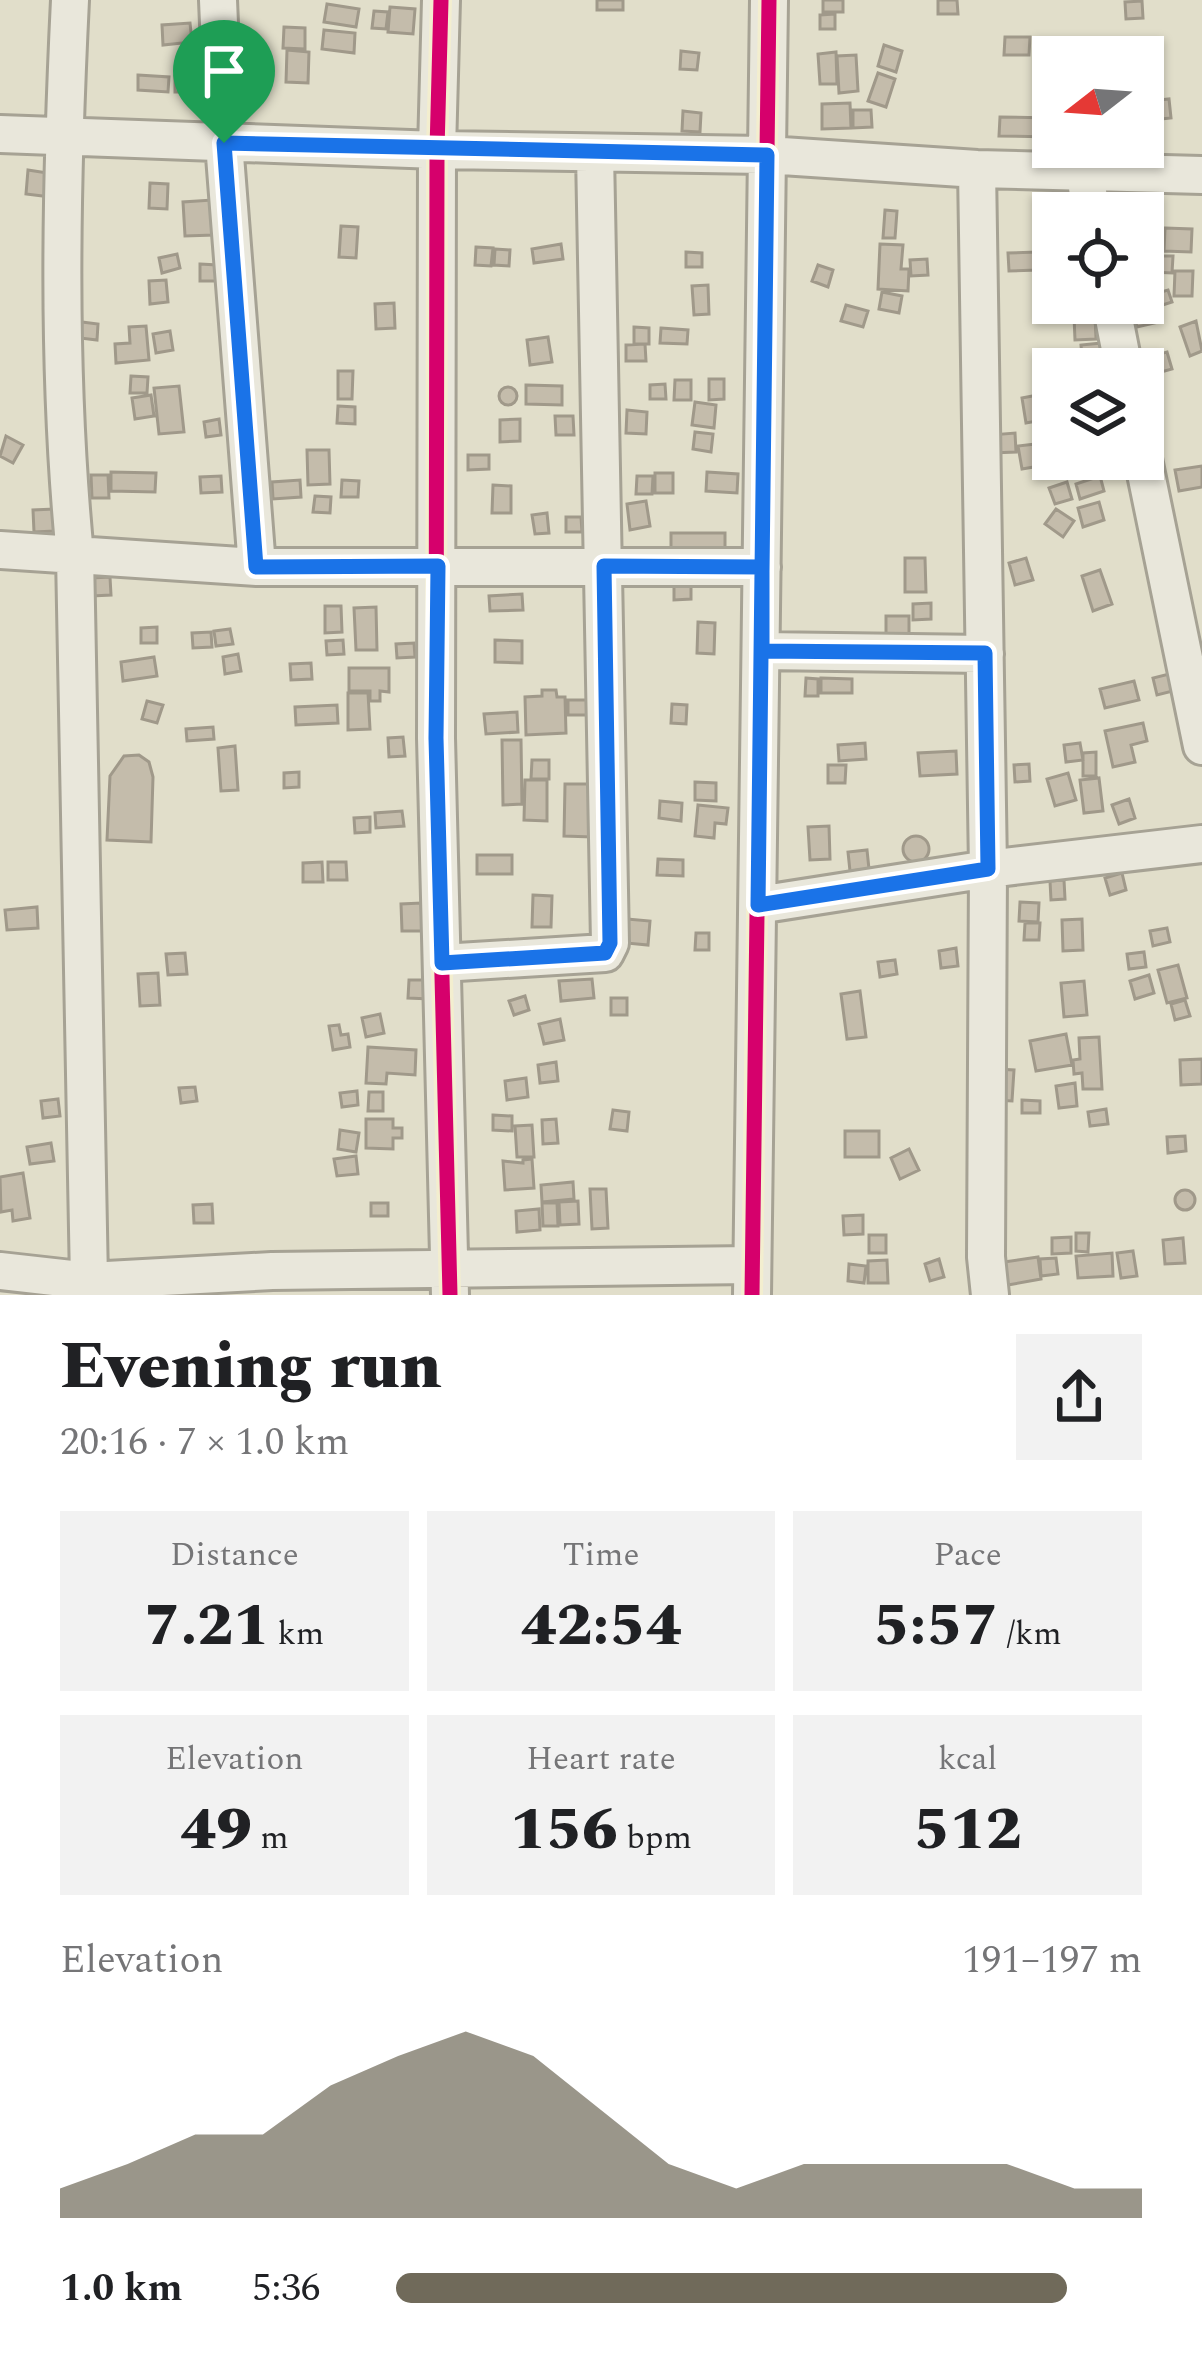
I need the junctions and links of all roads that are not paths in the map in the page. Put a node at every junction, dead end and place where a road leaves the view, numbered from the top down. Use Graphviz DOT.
graph roads {
  1 [pos="70,0"];
  2 [pos="218,0"];
  3 [pos="441,0"];
  4 [pos="769,0"];
  5 [pos="0,134"];
  6 [pos="63,138"];
  7 [pos="224,143"];
  8 [pos="436,150"];
  9 [pos="595,152"];
  10 [pos="767,155"];
  11 [pos="977,169"];
  12 [pos="1084,172"];
  13 [pos="1202,175"];
  14 [pos="1088,192"];
  15 [pos="1147,480"];
  16 [pos="0,550"];
  17 [pos="75,555"];
  18 [pos="438,566"];
  19 [pos="604,566"];
  20 [pos="256,567"];
  21 [pos="762,567"];
  22 [pos="762,651"];
  23 [pos="985,653"];
  24 [pos="1202,746"];
  25 [pos="1202,844"];
  26 [pos="988,869"];
  27 [pos="758,905"];
  28 [pos="442,963"];
  29 [pos="0,1271"];
  30 [pos="88,1280"];
  31 [pos="751,1280"];
  32 [pos="272,1283"];
  33 [pos="450,1283"];
  34 [pos="990,1295"];
  1 -- 6 [label="street"];
  2 -- 7 [label="street"];
  3 -- 8 [label="street"];
  4 -- 10 [label="street"];
  5 -- 6 [label="street"];
  6 -- 7 [label="street"];
  6 -- 17 [label="street"];
  7 -- 8 [label="street"];
  7 -- 20 [label="street"];
  8 -- 9 [label="street"];
  8 -- 18 [label="street"];
  9 -- 10 [label="street"];
  9 -- 19 [label="street"];
  10 -- 11 [label="street"];
  10 -- 21 [label="street"];
  11 -- 12 [label="street"];
  11 -- 23 [label="street"];
  12 -- 13 [label="street"];
  12 -- 14 [label="street"];
  15 -- 24 [label="street"];
  16 -- 17 [label="street"];
  17 -- 20 [label="street"];
  17 -- 30 [label="street"];
  18 -- 19 [label="street"];
  18 -- 20 [label="street"];
  18 -- 28 [label="street"];
  19 -- 21 [label="street"];
  19 -- 28 [label="street"];
  21 -- 22 [label="street"];
  22 -- 23 [label="street"];
  22 -- 27 [label="street"];
  23 -- 26 [label="street"];
  25 -- 26 [label="street"];
  26 -- 27 [label="street"];
  26 -- 34 [label="street"];
  27 -- 31 [label="street"];
  28 -- 33 [label="street"];
  29 -- 30 [label="street"];
  30 -- 32 [label="street"];
  31 -- 33 [label="street"];
  32 -- 33 [label="street"];
}
